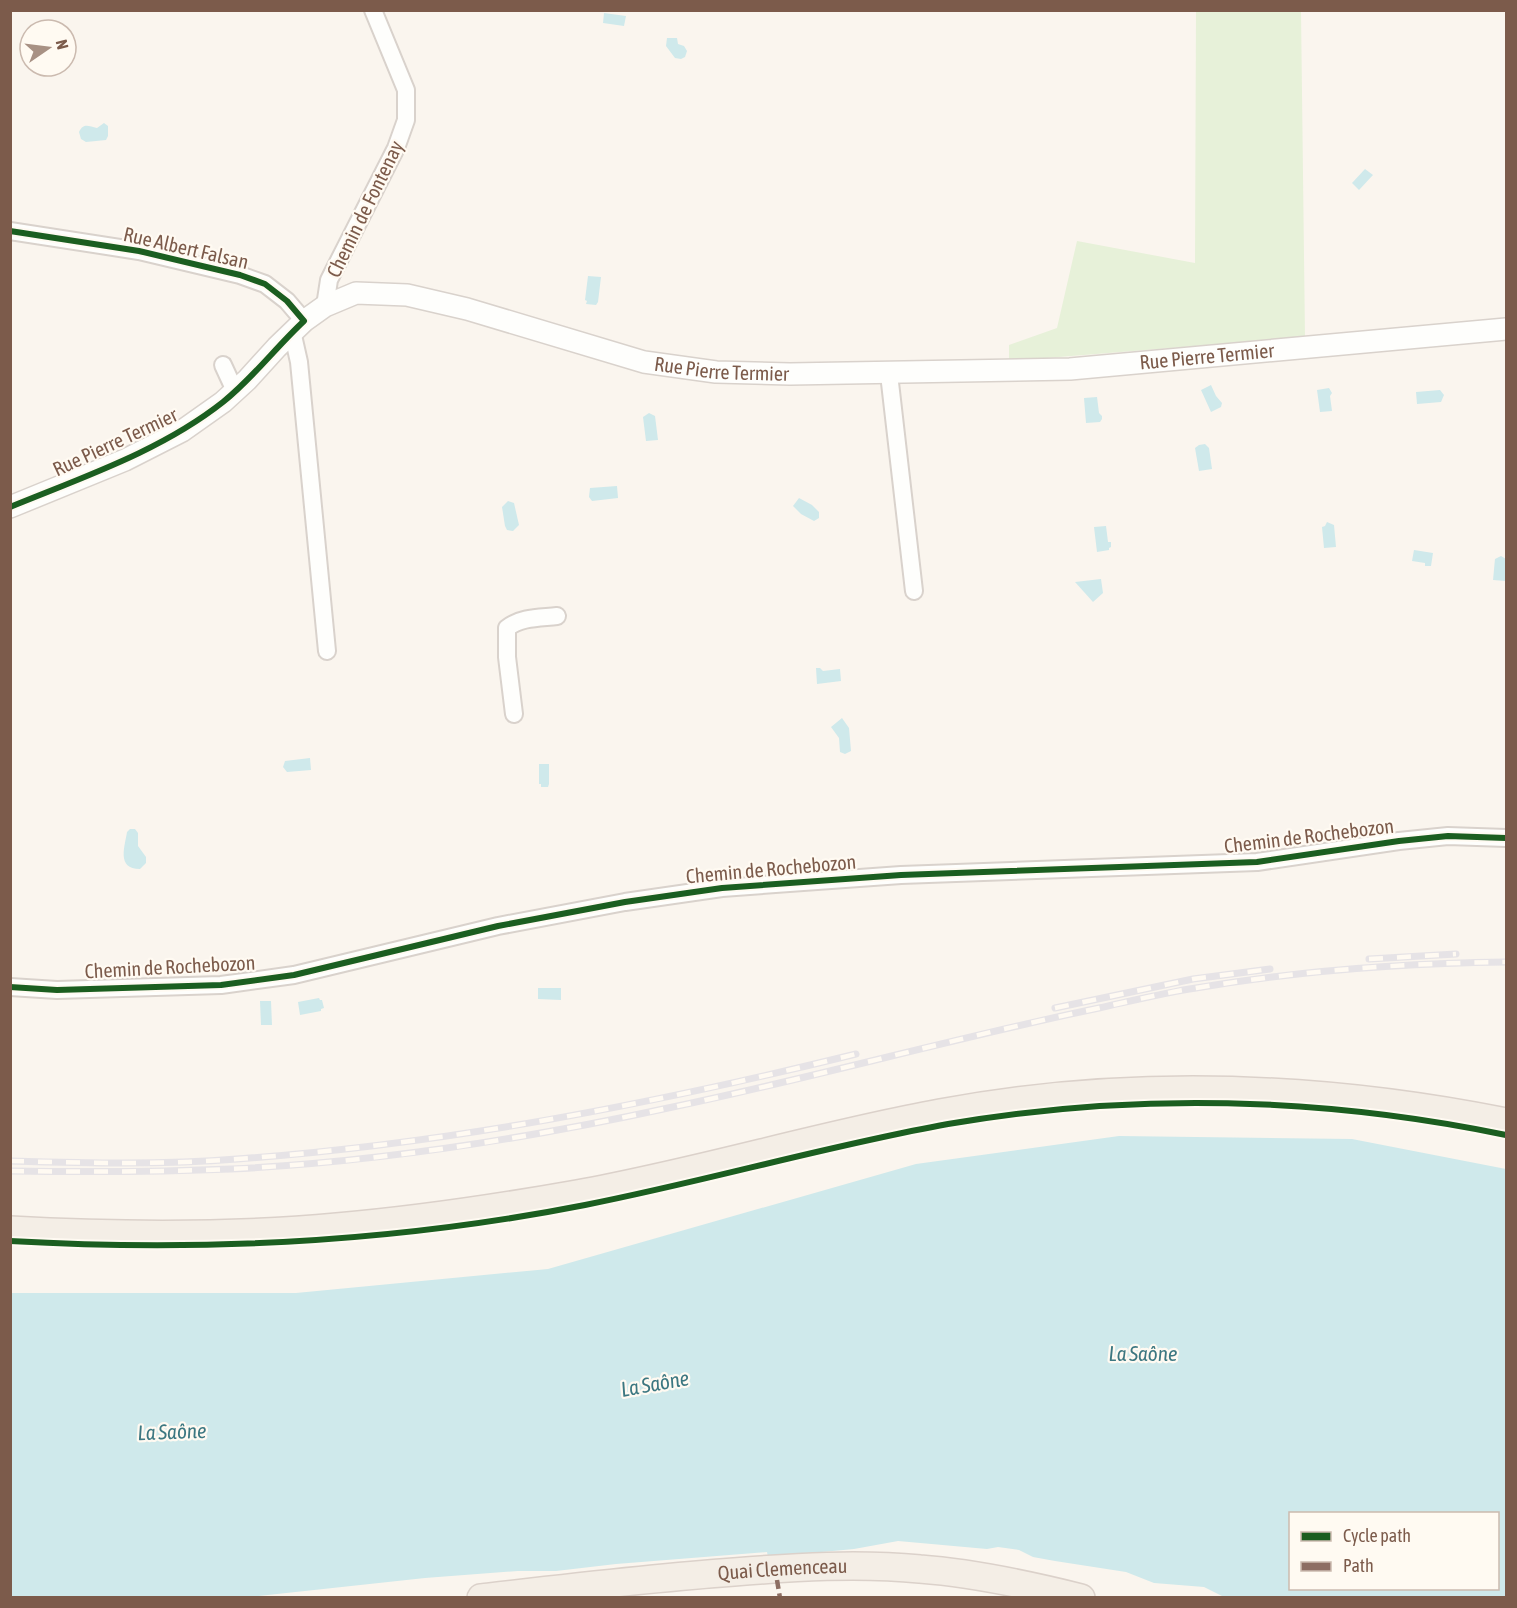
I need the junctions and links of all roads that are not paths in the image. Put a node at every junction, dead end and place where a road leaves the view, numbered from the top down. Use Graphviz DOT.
graph roads {
  1 [pos="373,10"];
  2 [pos="10,231"];
  3 [pos="325,306"];
  4 [pos="298,326"];
  5 [pos="1506,328"];
  6 [pos="223,365"];
  7 [pos="890,374"];
  8 [pos="235,392"];
  9 [pos="10,507"];
  10 [pos="914,591"];
  11 [pos="557,616"];
  12 [pos="327,651"];
  13 [pos="514,714"];
  14 [pos="1506,838"];
  15 [pos="10,987"];
  16 [pos="1506,1122"];
  17 [pos="10,1230"];
  18 [pos="947,1576"];
  19 [pos="481,1598"];
  20 [pos="594,1598"];
  21 [pos="1039,1598"];
  22 [pos="1081,1598"];
  1 -- 3 [label="street, Chemin de Fontenay"];
  2 -- 4 [label="street, Rue Albert Falsan"];
  3 -- 4 [label="street, Rue Pierre Termier"];
  3 -- 7 [label="street, Rue Pierre Termier"];
  4 -- 8 [label="street, Rue Pierre Termier"];
  4 -- 12 [label="street"];
  5 -- 7 [label="street, Rue Pierre Termier"];
  6 -- 8 [label="street"];
  7 -- 10 [label="street"];
  8 -- 9 [label="street, Rue Pierre Termier"];
  11 -- 13 [label="street"];
  14 -- 15 [label="street, Chemin de Rochebozon"];
  16 -- 17 [label="main road"];
  18 -- 19 [label="main road, Quai Clemenceau"];
  18 -- 20 [label="main road, Quai Clemenceau"];
  18 -- 21 [label="main road, Quai Clemenceau"];
  18 -- 22 [label="main road, Quai Clemenceau"];
}
